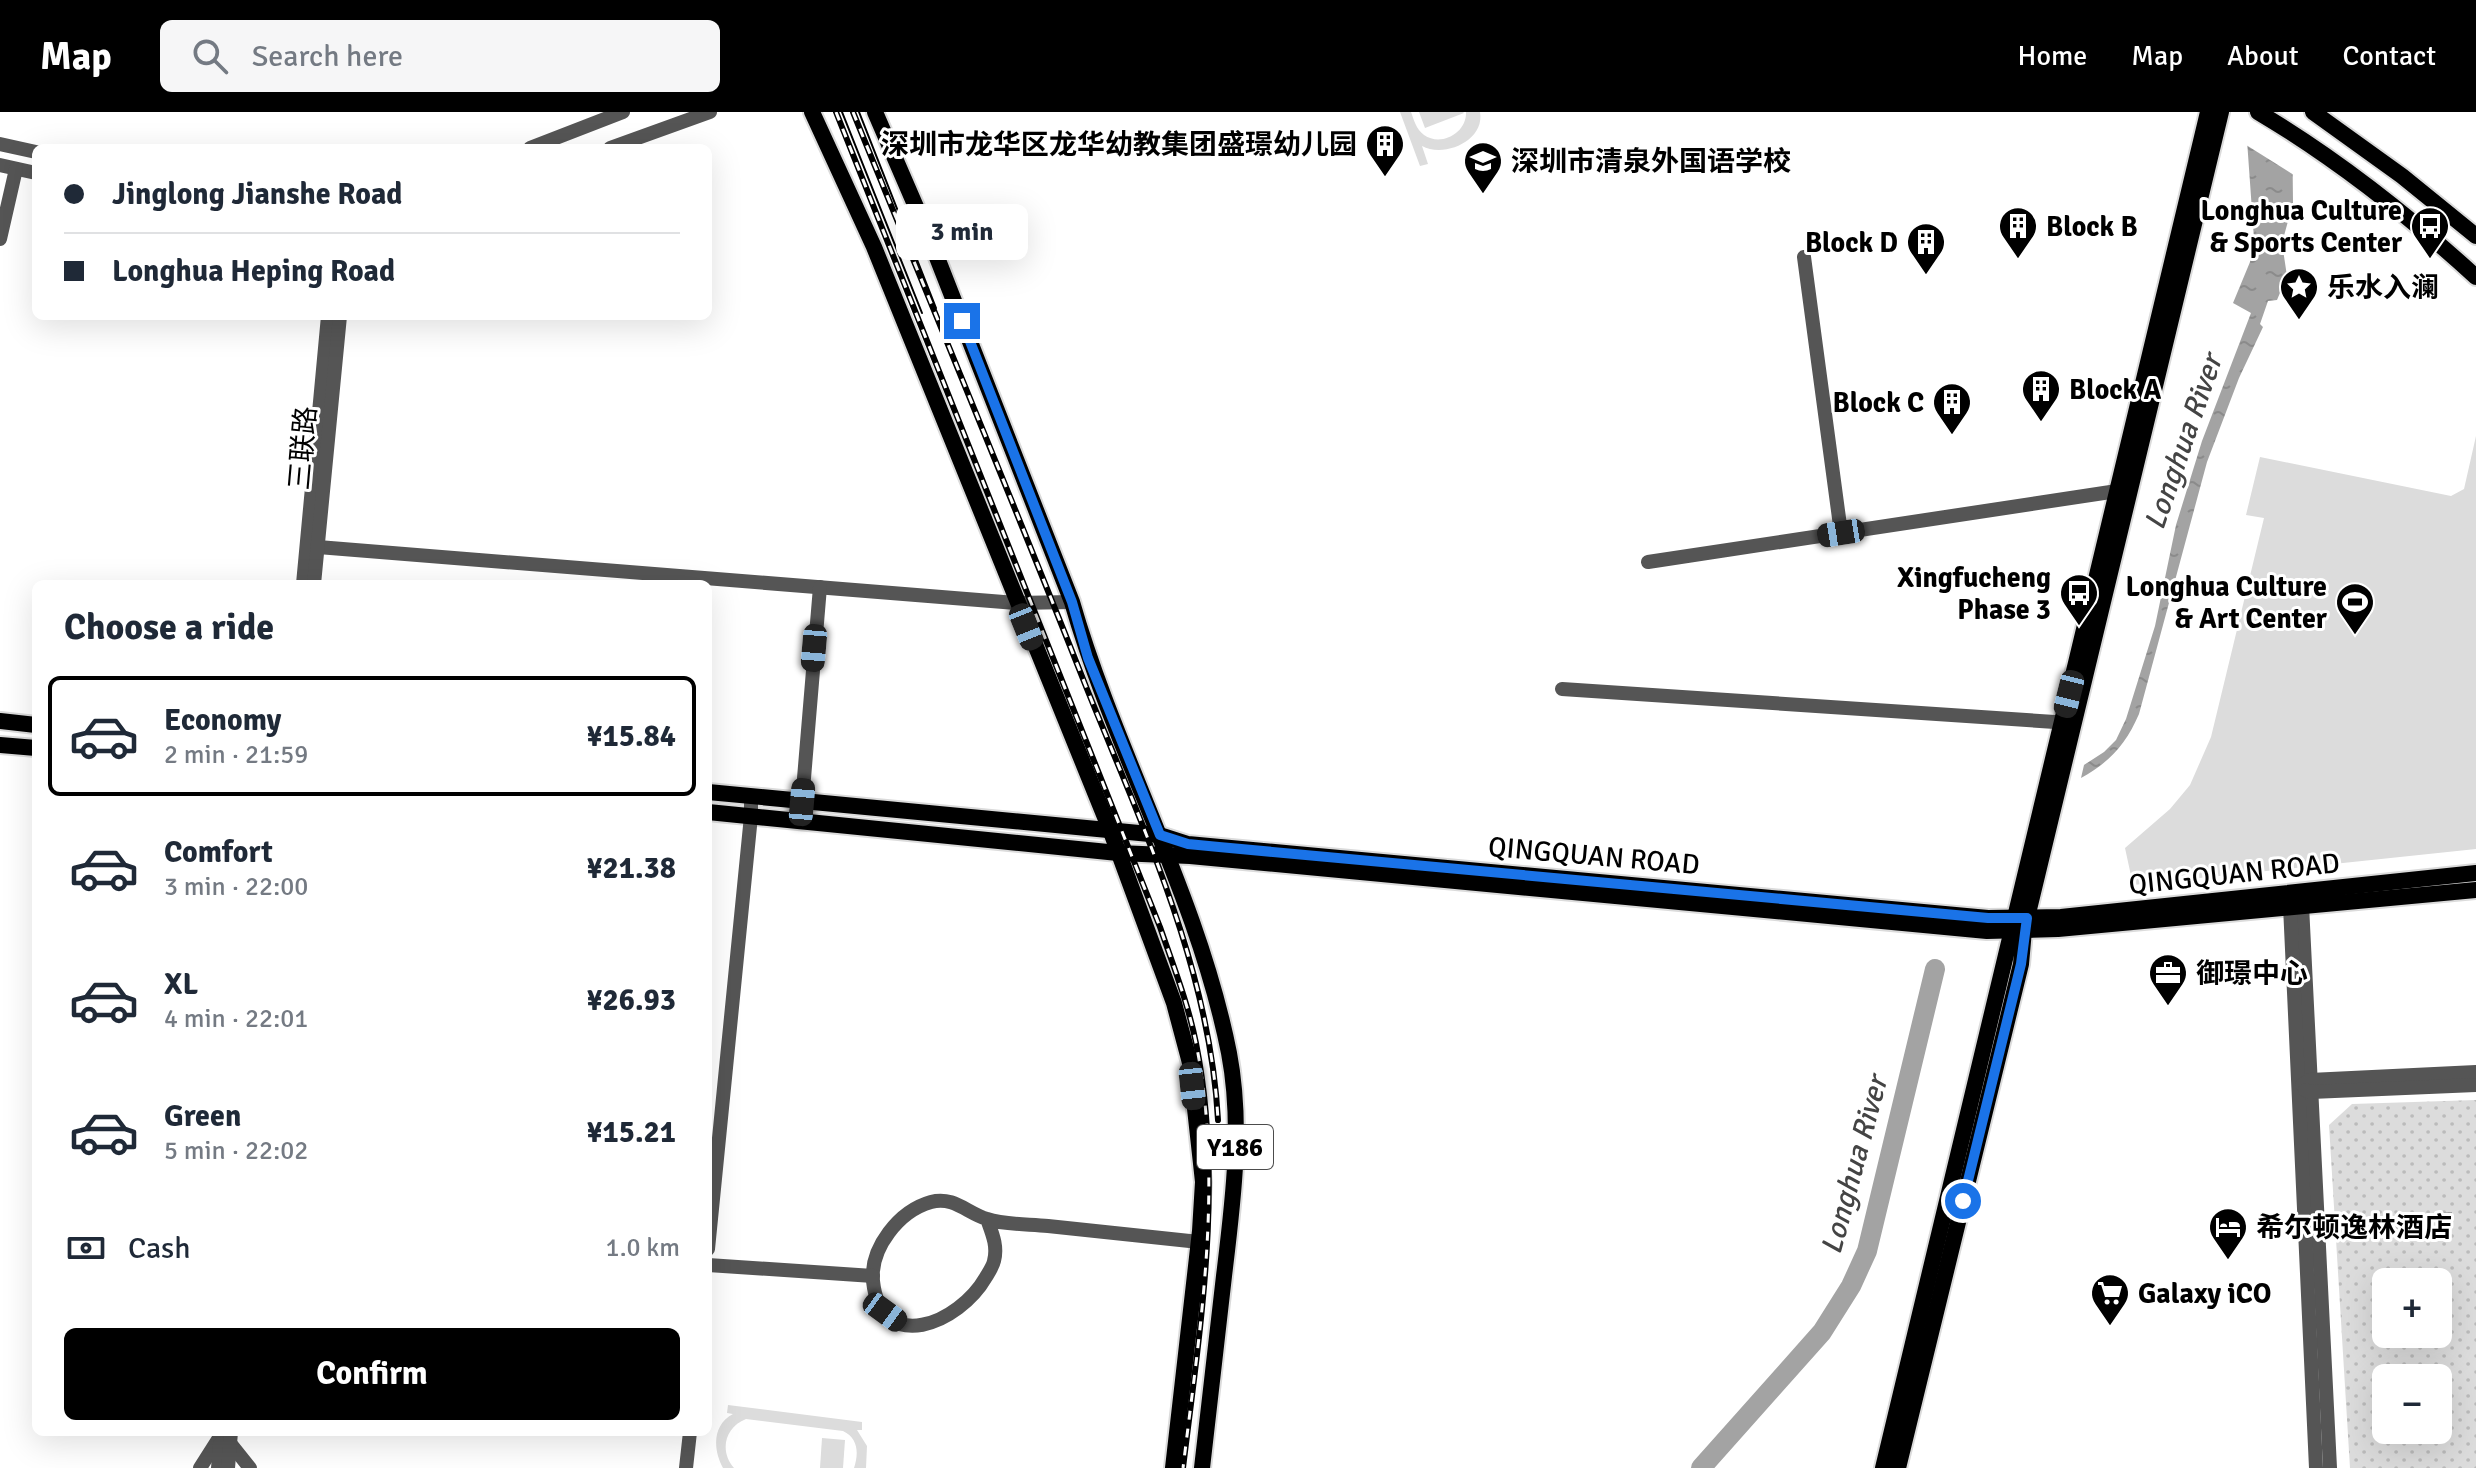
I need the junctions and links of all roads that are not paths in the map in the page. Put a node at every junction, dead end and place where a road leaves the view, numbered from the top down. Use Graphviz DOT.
graph roads {
  1 [pos="623,112"];
  2 [pos="710,112"];
  3 [pos="812,112"];
  4 [pos="875,112"];
  5 [pos="2208,112"];
  6 [pos="2221,112"];
  7 [pos="2258,112"];
  8 [pos="2313,112"];
  9 [pos="0,144"];
  10 [pos="540,144"];
  11 [pos="621,144"];
  12 [pos="32,151"];
  13 [pos="0,165"];
  14 [pos="16,169"];
  15 [pos="32,172"];
  16 [pos="2476,236"];
  17 [pos="0,239"];
  18 [pos="1804,257"];
  19 [pos="2476,277"];
  20 [pos="328,320"];
  21 [pos="340,320"];
  22 [pos="2117,491"];
  23 [pos="1841,533"];
  24 [pos="318,547"];
  25 [pos="1648,562"];
  26 [pos="589,576"];
  27 [pos="303,580"];
  28 [pos="314,580"];
  29 [pos="673,580"];
  30 [pos="712,582"];
  31 [pos="820,587"];
  32 [pos="1072,602"];
  33 [pos="1016,603"];
  34 [pos="1562,689"];
  35 [pos="0,721"];
  36 [pos="2068,723"];
  37 [pos="32,725"];
  38 [pos="0,745"];
  39 [pos="32,748"];
  40 [pos="712,792"];
  41 [pos="751,797"];
  42 [pos="802,802"];
  43 [pos="712,812"];
  44 [pos="751,816"];
  45 [pos="1111,832"];
  46 [pos="1160,835"];
  47 [pos="1118,853"];
  48 [pos="1167,856"];
  49 [pos="2476,873"];
  50 [pos="2476,890"];
  51 [pos="2296,906"];
  52 [pos="2020,924"];
  53 [pos="2476,1072"];
  54 [pos="2476,1085"];
  55 [pos="2306,1086"];
  56 [pos="712,1209"];
  57 [pos="987,1219"];
  58 [pos="1199,1242"];
  59 [pos="712,1265"];
  60 [pos="873,1276"];
  61 [pos="226,1436"];
  62 [pos="690,1436"];
  63 [pos="200,1468"];
  64 [pos="218,1468"];
  65 [pos="228,1468"];
  66 [pos="250,1468"];
  67 [pos="686,1468"];
  68 [pos="1173,1468"];
  69 [pos="1202,1468"];
  70 [pos="1883,1468"];
  71 [pos="1898,1468"];
  72 [pos="2316,1468"];
  73 [pos="2330,1468"];
  1 -- 10 [label="street"];
  2 -- 11 [label="street"];
  3 -- 33 [label="main road, Y186"];
  4 -- 32 [label="main road, Y186"];
  5 -- 22 [label="main road"];
  6 -- 36 [label="main road"];
  7 -- 19 [label="main road"];
  8 -- 16 [label="main road"];
  9 -- 12 [label="street"];
  13 -- 14 [label="street"];
  14 -- 15 [label="street"];
  14 -- 17 [label="street"];
  18 -- 23 [label="street"];
  20 -- 27 [label="street, 三联路"];
  21 -- 24 [label="street, 三联路"];
  22 -- 23 [label="street"];
  22 -- 36 [label="main road"];
  23 -- 25 [label="street"];
  24 -- 26 [label="street"];
  24 -- 28 [label="street, 三联路"];
  26 -- 29 [label="street"];
  30 -- 31 [label="street"];
  31 -- 33 [label="street"];
  31 -- 42 [label="street"];
  32 -- 33 [label="street"];
  32 -- 46 [label="main road, Y186"];
  33 -- 45 [label="main road, Y186"];
  34 -- 36 [label="street"];
  35 -- 37 [label="main road"];
  36 -- 52 [label="main road"];
  38 -- 39 [label="main road"];
  40 -- 41 [label="main road, QINGQUAN ROAD"];
  41 -- 42 [label="main road, QINGQUAN ROAD"];
  41 -- 44 [label="street"];
  42 -- 45 [label="main road, QINGQUAN ROAD"];
  43 -- 44 [label="main road, QINGQUAN ROAD"];
  44 -- 47 [label="main road, QINGQUAN ROAD"];
  44 -- 56 [label="street"];
  45 -- 46 [label="main road, QINGQUAN ROAD"];
  45 -- 47 [label="main road, Y186"];
  46 -- 48 [label="main road, Y186"];
  46 -- 52 [label="main road, QINGQUAN ROAD"];
  47 -- 48 [label="main road, QINGQUAN ROAD"];
  47 -- 58 [label="main road, Y186"];
  48 -- 52 [label="main road, QINGQUAN ROAD"];
  48 -- 69 [label="main road, Y186"];
  49 -- 52 [label="main road, QINGQUAN ROAD"];
  50 -- 51 [label="main road, QINGQUAN ROAD"];
  51 -- 52 [label="main road, QINGQUAN ROAD"];
  51 -- 55 [label="street"];
  52 -- 70 [label="main road"];
  52 -- 71 [label="main road"];
  53 -- 55 [label="street"];
  54 -- 55 [label="street"];
  55 -- 72 [label="street"];
  55 -- 73 [label="street"];
  57 -- 58 [label="street"];
  57 -- 60 [label="street"];
  57 -- 60 [label="street"];
  58 -- 68 [label="main road, Y186"];
  59 -- 60 [label="street"];
  61 -- 63 [label="street"];
  61 -- 64 [label="street"];
  61 -- 65 [label="street"];
  61 -- 66 [label="street"];
  62 -- 67 [label="street"];
}
